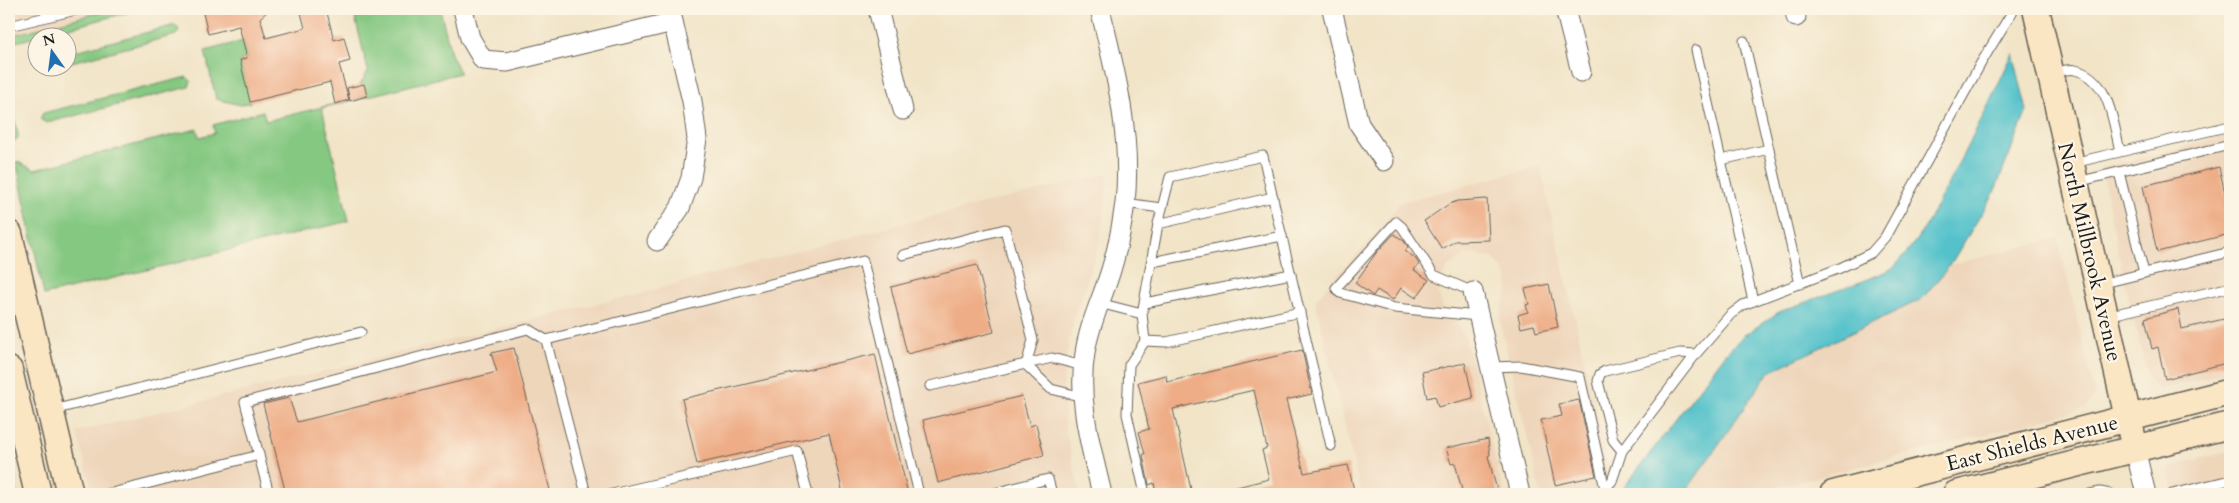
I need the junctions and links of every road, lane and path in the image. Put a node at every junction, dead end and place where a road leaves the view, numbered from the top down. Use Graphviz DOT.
graph roads {
  1 [pos="80,9"];
  2 [pos="463,9"];
  3 [pos="878,9"];
  4 [pos="1100,9"];
  5 [pos="1332,9"];
  6 [pos="1566,9"];
  7 [pos="2014,9"];
  8 [pos="2036,9"];
  9 [pos="672,15"];
  10 [pos="9,26"];
  11 [pos="1744,41"];
  12 [pos="1696,50"];
  13 [pos="1582,72"];
  14 [pos="2050,73"];
  15 [pos="903,110"];
  16 [pos="2230,126"];
  17 [pos="2230,145"];
  18 [pos="1769,149"];
  19 [pos="2120,151"];
  20 [pos="1721,160"];
  21 [pos="1384,161"];
  22 [pos="2119,172"];
  23 [pos="2072,173"];
  24 [pos="1272,197"];
  25 [pos="1125,203"];
  26 [pos="1162,208"];
  27 [pos="1158,224"];
  28 [pos="9,234"];
  29 [pos="1282,236"];
  30 [pos="657,241"];
  31 [pos="2230,252"];
  32 [pos="903,255"];
  33 [pos="1152,262"];
  34 [pos="2144,273"];
  35 [pos="1291,274"];
  36 [pos="1800,284"];
  37 [pos="2097,284"];
  38 [pos="2230,289"];
  39 [pos="1473,292"];
  40 [pos="1753,301"];
  41 [pos="1099,303"];
  42 [pos="1145,303"];
  43 [pos="1300,312"];
  44 [pos="1142,314"];
  45 [pos="1478,316"];
  46 [pos="2104,317"];
  47 [pos="361,332"];
  48 [pos="546,340"];
  49 [pos="1145,342"];
  50 [pos="1696,354"];
  51 [pos="1026,365"];
  52 [pos="1083,366"];
  53 [pos="1491,367"];
  54 [pos="11,386"];
  55 [pos="930,386"];
  56 [pos="2230,392"];
  57 [pos="1083,397"];
  58 [pos="50,411"];
  59 [pos="2127,418"];
  60 [pos="2230,424"];
  61 [pos="1330,446"];
  62 [pos="2135,449"];
  63 [pos="1622,451"];
  64 [pos="259,455"];
  65 [pos="2230,480"];
  66 [pos="36,484"];
  67 [pos="1603,491"];
  68 [pos="1963,493"];
  69 [pos="54,494"];
  70 [pos="70,494"];
  71 [pos="108,494"];
  72 [pos="269,494"];
  73 [pos="586,494"];
  74 [pos="612,494"];
  75 [pos="808,494"];
  76 [pos="919,494"];
  77 [pos="991,494"];
  78 [pos="1052,494"];
  79 [pos="1102,494"];
  80 [pos="1145,494"];
  81 [pos="1520,494"];
  82 [pos="1834,494"];
  83 [pos="2090,494"];
  84 [pos="2110,494"];
  85 [pos="2146,494"];
  86 [pos="2172,494"];
  1 -- 10 [label="lane"];
  2 -- 9 [label="street"];
  3 -- 15 [label="street"];
  4 -- 25 [label="street"];
  5 -- 21 [label="street"];
  6 -- 13 [label="street"];
  7 -- 36 [label="lane"];
  8 -- 14 [label="main road, North Millbrook Avenue"];
  9 -- 30 [label="street"];
  11 -- 18 [label="lane"];
  12 -- 20 [label="lane"];
  14 -- 19 [label="lane"];
  14 -- 23 [label="main road, North Millbrook Avenue"];
  16 -- 19 [label="lane"];
  17 -- 22 [label="lane"];
  18 -- 20 [label="lane"];
  18 -- 36 [label="lane"];
  19 -- 23 [label="lane"];
  20 -- 40 [label="lane"];
  22 -- 23 [label="lane"];
  22 -- 34 [label="lane"];
  23 -- 37 [label="main road, North Millbrook Avenue"];
  24 -- 26 [label="lane"];
  24 -- 27 [label="lane"];
  24 -- 29 [label="lane"];
  25 -- 26 [label="lane"];
  25 -- 41 [label="street"];
  26 -- 27 [label="lane"];
  27 -- 33 [label="lane"];
  28 -- 58 [label="main road"];
  29 -- 33 [label="lane"];
  29 -- 35 [label="lane"];
  31 -- 34 [label="lane"];
  32 -- 51 [label="lane"];
  33 -- 42 [label="lane"];
  34 -- 37 [label="lane"];
  35 -- 42 [label="lane"];
  35 -- 43 [label="lane"];
  36 -- 40 [label="lane"];
  37 -- 46 [label="main road, North Millbrook Avenue"];
  38 -- 46 [label="lane"];
  39 -- 45 [label="street"];
  39 -- 45 [label="lane"];
  40 -- 50 [label="lane"];
  41 -- 44 [label="lane"];
  41 -- 52 [label="street"];
  42 -- 44 [label="lane"];
  43 -- 49 [label="lane"];
  43 -- 61 [label="lane"];
  44 -- 49 [label="lane"];
  45 -- 53 [label="street"];
  46 -- 59 [label="main road, North Millbrook Avenue"];
  47 -- 58 [label="lane"];
  48 -- 64 [label="lane"];
  48 -- 73 [label="lane"];
  48 -- 76 [label="lane"];
  49 -- 80 [label="lane"];
  50 -- 63 [label="lane"];
  50 -- 63 [label="lane"];
  51 -- 52 [label="lane"];
  51 -- 55 [label="lane"];
  51 -- 57 [label="lane"];
  52 -- 57 [label="street"];
  53 -- 67 [label="lane"];
  53 -- 81 [label="street"];
  54 -- 66 [label="main road"];
  56 -- 59 [label="main road, East Shields Avenue"];
  57 -- 79 [label="street"];
  58 -- 70 [label="main road"];
  59 -- 62 [label="main road, North Millbrook Avenue"];
  59 -- 82 [label="main road, East Shields Avenue"];
  60 -- 62 [label="main road, East Shields Avenue"];
  62 -- 68 [label="main road, East Shields Avenue"];
  62 -- 85 [label="street, North Millbrook Avenue"];
  63 -- 67 [label="lane"];
  64 -- 71 [label="lane"];
  64 -- 72 [label="lane"];
  65 -- 86 [label="lane"];
  66 -- 69 [label="main road"];
  74 -- 75 [label="lane"];
  77 -- 78 [label="lane"];
  83 -- 84 [label="lane"];
}
